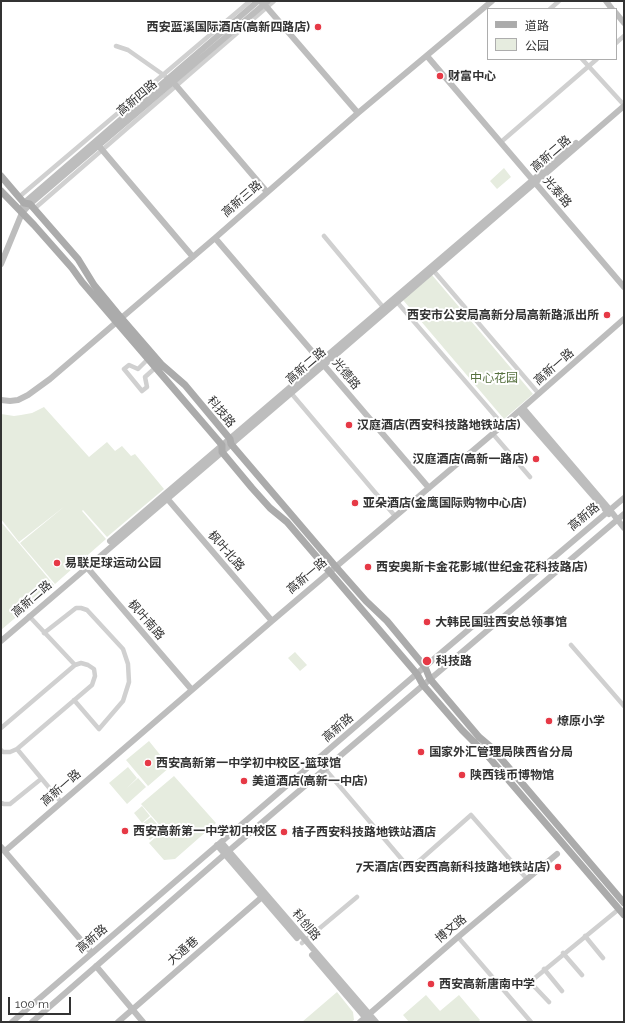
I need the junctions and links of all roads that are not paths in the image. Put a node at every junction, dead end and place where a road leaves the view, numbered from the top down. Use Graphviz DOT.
graph roads {
  1 [pos="274,1"];
  2 [pos="492,1"];
  3 [pos="559,1"];
  4 [pos="250,3"];
  5 [pos="263,3"];
  6 [pos="551,8"];
  7 [pos="617,14"];
  8 [pos="624,22"];
  9 [pos="116,46"];
  10 [pos="427,56"];
  11 [pos="583,60"];
  12 [pos="595,60"];
  13 [pos="588,66"];
  14 [pos="170,80"];
  15 [pos="623,104"];
  16 [pos="358,113"];
  17 [pos="501,142"];
  18 [pos="100,148"];
  19 [pos="1,176"];
  20 [pos="534,182"];
  21 [pos="1,191"];
  22 [pos="267,192"];
  23 [pos="27,203"];
  24 [pos="22,213"];
  25 [pos="324,236"];
  26 [pos="215,238"];
  27 [pos="193,257"];
  28 [pos="1,264"];
  29 [pos="433,270"];
  30 [pos="624,287"];
  31 [pos="397,302"];
  32 [pos="383,307"];
  33 [pos="624,319"];
  34 [pos="119,320"];
  35 [pos="148,359"];
  36 [pos="323,363"];
  37 [pos="155,368"];
  38 [pos="291,393"];
  39 [pos="539,394"];
  40 [pos="1,400"];
  41 [pos="521,410"];
  42 [pos="503,425"];
  43 [pos="493,434"];
  44 [pos="231,442"];
  45 [pos="222,449"];
  46 [pos="530,477"];
  47 [pos="429,488"];
  48 [pos="166,497"];
  49 [pos="624,498"];
  50 [pos="608,511"];
  51 [pos="624,514"];
  52 [pos="395,516"];
  53 [pos="617,520"];
  54 [pos="624,528"];
  55 [pos="85,566"];
  56 [pos="333,569"];
  57 [pos="29,616"];
  58 [pos="272,621"];
  59 [pos="44,632"];
  60 [pos="1,635"];
  61 [pos="1,641"];
  62 [pos="571,645"];
  63 [pos="75,666"];
  64 [pos="425,667"];
  65 [pos="417,674"];
  66 [pos="430,679"];
  67 [pos="424,685"];
  68 [pos="192,690"];
  69 [pos="74,700"];
  70 [pos="624,706"];
  71 [pos="1,720"];
  72 [pos="3,727"];
  73 [pos="17,749"];
  74 [pos="1,750"];
  75 [pos="325,769"];
  76 [pos="41,779"];
  77 [pos="61,802"];
  78 [pos="1,803"];
  79 [pos="219,844"];
  80 [pos="2,851"];
  81 [pos="227,853"];
  82 [pos="557,854"];
  83 [pos="527,879"];
  84 [pos="262,897"];
  85 [pos="357,897"];
  86 [pos="624,903"];
  87 [pos="619,909"];
  88 [pos="624,915"];
  89 [pos="585,936"];
  90 [pos="458,937"];
  91 [pos="304,942"];
  92 [pos="92,953"];
  93 [pos="563,953"];
  94 [pos="603,958"];
  95 [pos="96,966"];
  96 [pos="544,969"];
  97 [pos="582,975"];
  98 [pos="562,991"];
  99 [pos="549,1002"];
  100 [pos="133,1010"];
  101 [pos="366,1019"];
  102 [pos="12,1022"];
  103 [pos="32,1022"];
  104 [pos="118,1022"];
  105 [pos="144,1022"];
  106 [pos="376,1022"];
  107 [pos="531,1022"];
  1 -- 5 [label="street"];
  2 -- 10 [label="street, 高新三路"];
  3 -- 6 [label="street"];
  4 -- 5 [label="street"];
  4 -- 14 [label="street, 高新四路"];
  5 -- 14 [label="street, 高新四路"];
  5 -- 16 [label="street"];
  7 -- 8 [label="street"];
  9 -- 14 [label="street"];
  10 -- 16 [label="street, 高新三路"];
  10 -- 17 [label="street, 光泰路"];
  11 -- 13 [label="street"];
  12 -- 13 [label="street"];
  13 -- 15 [label="street"];
  13 -- 17 [label="street"];
  14 -- 18 [label="street, 高新四路"];
  14 -- 22 [label="street"];
  14 -- 23 [label="street, 高新四路"];
  15 -- 20 [label="street, 高新二路"];
  16 -- 22 [label="street, 高新三路"];
  17 -- 20 [label="street, 光泰路"];
  18 -- 23 [label="street, 高新四路"];
  18 -- 27 [label="street"];
  19 -- 23 [label="main road, 科技路"];
  20 -- 29 [label="street, 高新二路"];
  20 -- 30 [label="street, 光泰路"];
  20 -- 32 [label="street, 高新二路"];
  21 -- 24 [label="main road, 科技路"];
  22 -- 26 [label="street, 高新三路"];
  23 -- 24 [label="street, 高新四路"];
  23 -- 34 [label="main road, 科技路"];
  24 -- 28 [label="street, 高新四路"];
  24 -- 34 [label="main road, 科技路"];
  25 -- 32 [label="street"];
  26 -- 27 [label="street, 高新三路"];
  26 -- 36 [label="street, 光德路"];
  27 -- 34 [label="street, 高新三路"];
  29 -- 31 [label="street, 高新二路"];
  29 -- 39 [label="street"];
  31 -- 36 [label="street, 高新二路"];
  31 -- 42 [label="street"];
  32 -- 36 [label="street, 高新二路"];
  33 -- 39 [label="street, 高新一路"];
  34 -- 35 [label="main road, 科技路"];
  34 -- 40 [label="street, 高新三路"];
  34 -- 44 [label="main road, 科技路"];
  35 -- 37 [label="main road, 科技路"];
  35 -- 37 [label="street"];
  36 -- 38 [label="street, 高新二路"];
  36 -- 44 [label="street, 高新二路"];
  36 -- 47 [label="street, 光德路"];
  37 -- 45 [label="main road, 科技路"];
  38 -- 44 [label="street, 高新二路"];
  38 -- 52 [label="street"];
  39 -- 41 [label="street, 高新一路"];
  41 -- 42 [label="street, 高新一路"];
  41 -- 50 [label="street"];
  42 -- 43 [label="street, 高新一路"];
  43 -- 46 [label="street"];
  43 -- 47 [label="street, 高新一路"];
  44 -- 45 [label="street, 高新二路"];
  44 -- 56 [label="main road, 科技路"];
  45 -- 48 [label="street, 高新二路"];
  45 -- 56 [label="main road, 科技路"];
  47 -- 52 [label="street, 高新一路"];
  48 -- 55 [label="street, 高新二路"];
  48 -- 58 [label="street, 枫叶北路"];
  49 -- 50 [label="street, 高新路"];
  50 -- 53 [label="street"];
  50 -- 64 [label="street, 高新路"];
  51 -- 53 [label="street, 高新路"];
  52 -- 56 [label="street, 高新一路"];
  53 -- 54 [label="street"];
  53 -- 66 [label="street, 高新路"];
  55 -- 57 [label="street, 高新二路"];
  55 -- 60 [label="street, 高新二路"];
  55 -- 68 [label="street, 枫叶南路"];
  56 -- 58 [label="street, 高新一路"];
  56 -- 64 [label="main road, 科技路"];
  56 -- 65 [label="main road, 科技路"];
  57 -- 59 [label="street"];
  57 -- 61 [label="street, 高新二路"];
  58 -- 68 [label="street, 高新一路"];
  59 -- 63 [label="street"];
  59 -- 69 [label="street"];
  62 -- 70 [label="street"];
  63 -- 69 [label="street"];
  63 -- 72 [label="street"];
  64 -- 65 [label="street, 高新路"];
  64 -- 66 [label="main road, 科技路"];
  65 -- 67 [label="main road, 科技路"];
  65 -- 79 [label="street, 高新路"];
  66 -- 67 [label="street, 高新路"];
  66 -- 86 [label="main road, 科技路"];
  67 -- 75 [label="street, 高新路"];
  67 -- 87 [label="main road, 科技路"];
  68 -- 77 [label="street, 高新一路"];
  69 -- 73 [label="street"];
  71 -- 72 [label="street"];
  73 -- 74 [label="street"];
  73 -- 76 [label="street"];
  75 -- 81 [label="street, 高新路"];
  75 -- 83 [label="street"];
  76 -- 77 [label="street"];
  76 -- 78 [label="street"];
  77 -- 80 [label="street, 高新一路"];
  79 -- 81 [label="street, 科创路"];
  79 -- 92 [label="street, 高新路"];
  80 -- 92 [label="street"];
  81 -- 84 [label="street, 科创路"];
  81 -- 91 [label="street, 科创路"];
  81 -- 95 [label="street, 高新路"];
  82 -- 83 [label="street, 博文路"];
  83 -- 90 [label="street, 博文路"];
  84 -- 91 [label="street, 科创路"];
  84 -- 100 [label="street, 大通巷"];
  85 -- 91 [label="street"];
  87 -- 88 [label="main road, 科技路"];
  87 -- 89 [label="street"];
  89 -- 93 [label="street"];
  89 -- 94 [label="street"];
  90 -- 101 [label="street, 博文路"];
  90 -- 107 [label="street"];
  91 -- 101 [label="street, 科创路"];
  92 -- 102 [label="street, 高新路"];
  93 -- 96 [label="street"];
  93 -- 97 [label="street"];
  95 -- 100 [label="street"];
  95 -- 103 [label="street, 高新路"];
  96 -- 98 [label="street"];
  96 -- 99 [label="street"];
  100 -- 104 [label="street, 大通巷"];
  100 -- 105 [label="street"];
  101 -- 106 [label="street, 科创路"];
}
